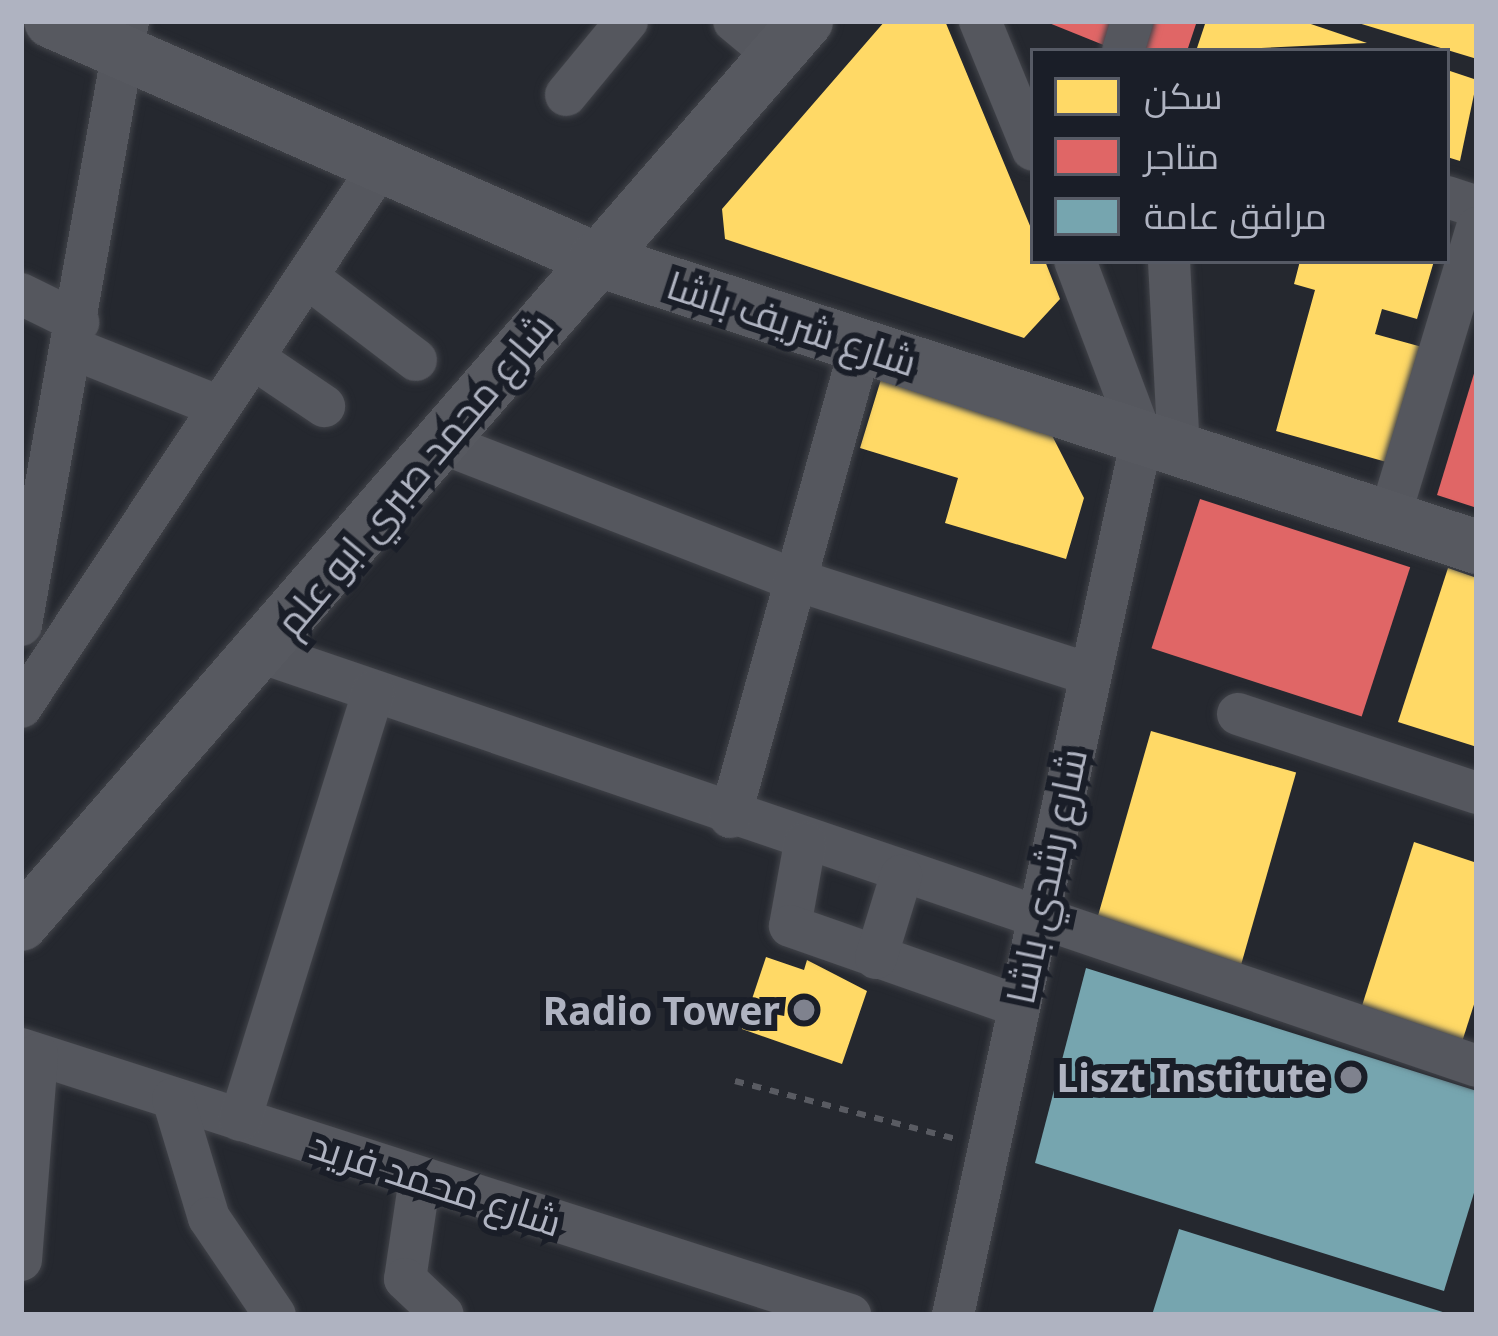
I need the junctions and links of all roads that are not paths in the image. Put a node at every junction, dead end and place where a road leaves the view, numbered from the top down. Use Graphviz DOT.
graph roads {
  1 [pos="51,21"];
  2 [pos="627,21"];
  3 [pos="734,21"];
  4 [pos="790,38"];
  5 [pos="126,39"];
  6 [pos="1004,50"];
  7 [pos="566,95"];
  8 [pos="1030,140"];
  9 [pos="378,169"];
  10 [pos="1477,228"];
  11 [pos="596,259"];
  12 [pos="1076,264"];
  13 [pos="1169,264"];
  14 [pos="307,277"];
  15 [pos="21,295"];
  16 [pos="76,336"];
  17 [pos="861,346"];
  18 [pos="253,358"];
  19 [pos="416,360"];
  20 [pos="324,406"];
  21 [pos="220,407"];
  22 [pos="442,443"];
  23 [pos="1160,444"];
  24 [pos="38,453"];
  25 [pos="1389,519"];
  26 [pos="1477,548"];
  27 [pos="796,580"];
  28 [pos="21,625"];
  29 [pos="263,652"];
  30 [pos="1089,674"];
  31 [pos="374,691"];
  32 [pos="21,706"];
  33 [pos="1238,714"];
  34 [pos="1477,794"];
  35 [pos="730,817"];
  36 [pos="805,843"];
  37 [pos="901,876"];
  38 [pos="21,924"];
  39 [pos="1036,924"];
  40 [pos="876,958"];
  41 [pos="1019,1006"];
  42 [pos="29,1052"];
  43 [pos="1477,1066"];
  44 [pos="172,1099"];
  45 [pos="240,1120"];
  46 [pos="420,1178"];
  47 [pos="21,1260"];
  48 [pos="275,1315"];
  49 [pos="443,1315"];
  50 [pos="850,1315"];
  51 [pos="952,1315"];
  1 -- 5 [label="main road, شارع شريف باشا"];
  2 -- 7 [label="street"];
  3 -- 4 [label="street"];
  4 -- 11 [label="main road, شارع محمد صبري ابو علم"];
  5 -- 9 [label="main road, شارع شريف باشا"];
  5 -- 16 [label="street"];
  6 -- 8 [label="street"];
  9 -- 11 [label="main road, شارع شريف باشا"];
  9 -- 14 [label="street"];
  10 -- 25 [label="street"];
  11 -- 17 [label="main road, شارع شريف باشا"];
  11 -- 22 [label="main road, شارع محمد صبري ابو علم"];
  12 -- 23 [label="street"];
  13 -- 23 [label="street, شارع رشدي باشا"];
  14 -- 18 [label="street"];
  14 -- 19 [label="street"];
  15 -- 16 [label="street"];
  16 -- 21 [label="street"];
  16 -- 24 [label="street"];
  17 -- 23 [label="main road, شارع شريف باشا"];
  17 -- 27 [label="street"];
  18 -- 20 [label="street"];
  18 -- 21 [label="street"];
  21 -- 32 [label="street"];
  22 -- 27 [label="street"];
  22 -- 29 [label="main road, شارع محمد صبري ابو علم"];
  23 -- 25 [label="main road, شارع شريف باشا"];
  23 -- 30 [label="street, شارع رشدي باشا"];
  24 -- 28 [label="street"];
  25 -- 26 [label="main road, شارع شريف باشا"];
  27 -- 30 [label="street"];
  27 -- 35 [label="street"];
  29 -- 31 [label="street"];
  29 -- 38 [label="main road, شارع محمد صبري ابو علم"];
  30 -- 39 [label="street, شارع رشدي باشا"];
  31 -- 35 [label="street"];
  31 -- 45 [label="street"];
  33 -- 34 [label="street"];
  35 -- 36 [label="street"];
  36 -- 37 [label="street"];
  36 -- 40 [label="street"];
  37 -- 39 [label="street"];
  37 -- 40 [label="street"];
  39 -- 41 [label="street, شارع رشدي باشا"];
  39 -- 43 [label="street"];
  40 -- 41 [label="street"];
  41 -- 51 [label="street, شارع رشدي باشا"];
  42 -- 44 [label="street, شارع محمد فريد"];
  42 -- 47 [label="street"];
  44 -- 45 [label="street, شارع محمد فريد"];
  44 -- 48 [label="street"];
  45 -- 46 [label="street, شارع محمد فريد"];
  46 -- 49 [label="street"];
  46 -- 50 [label="street, شارع محمد فريد"];
}
